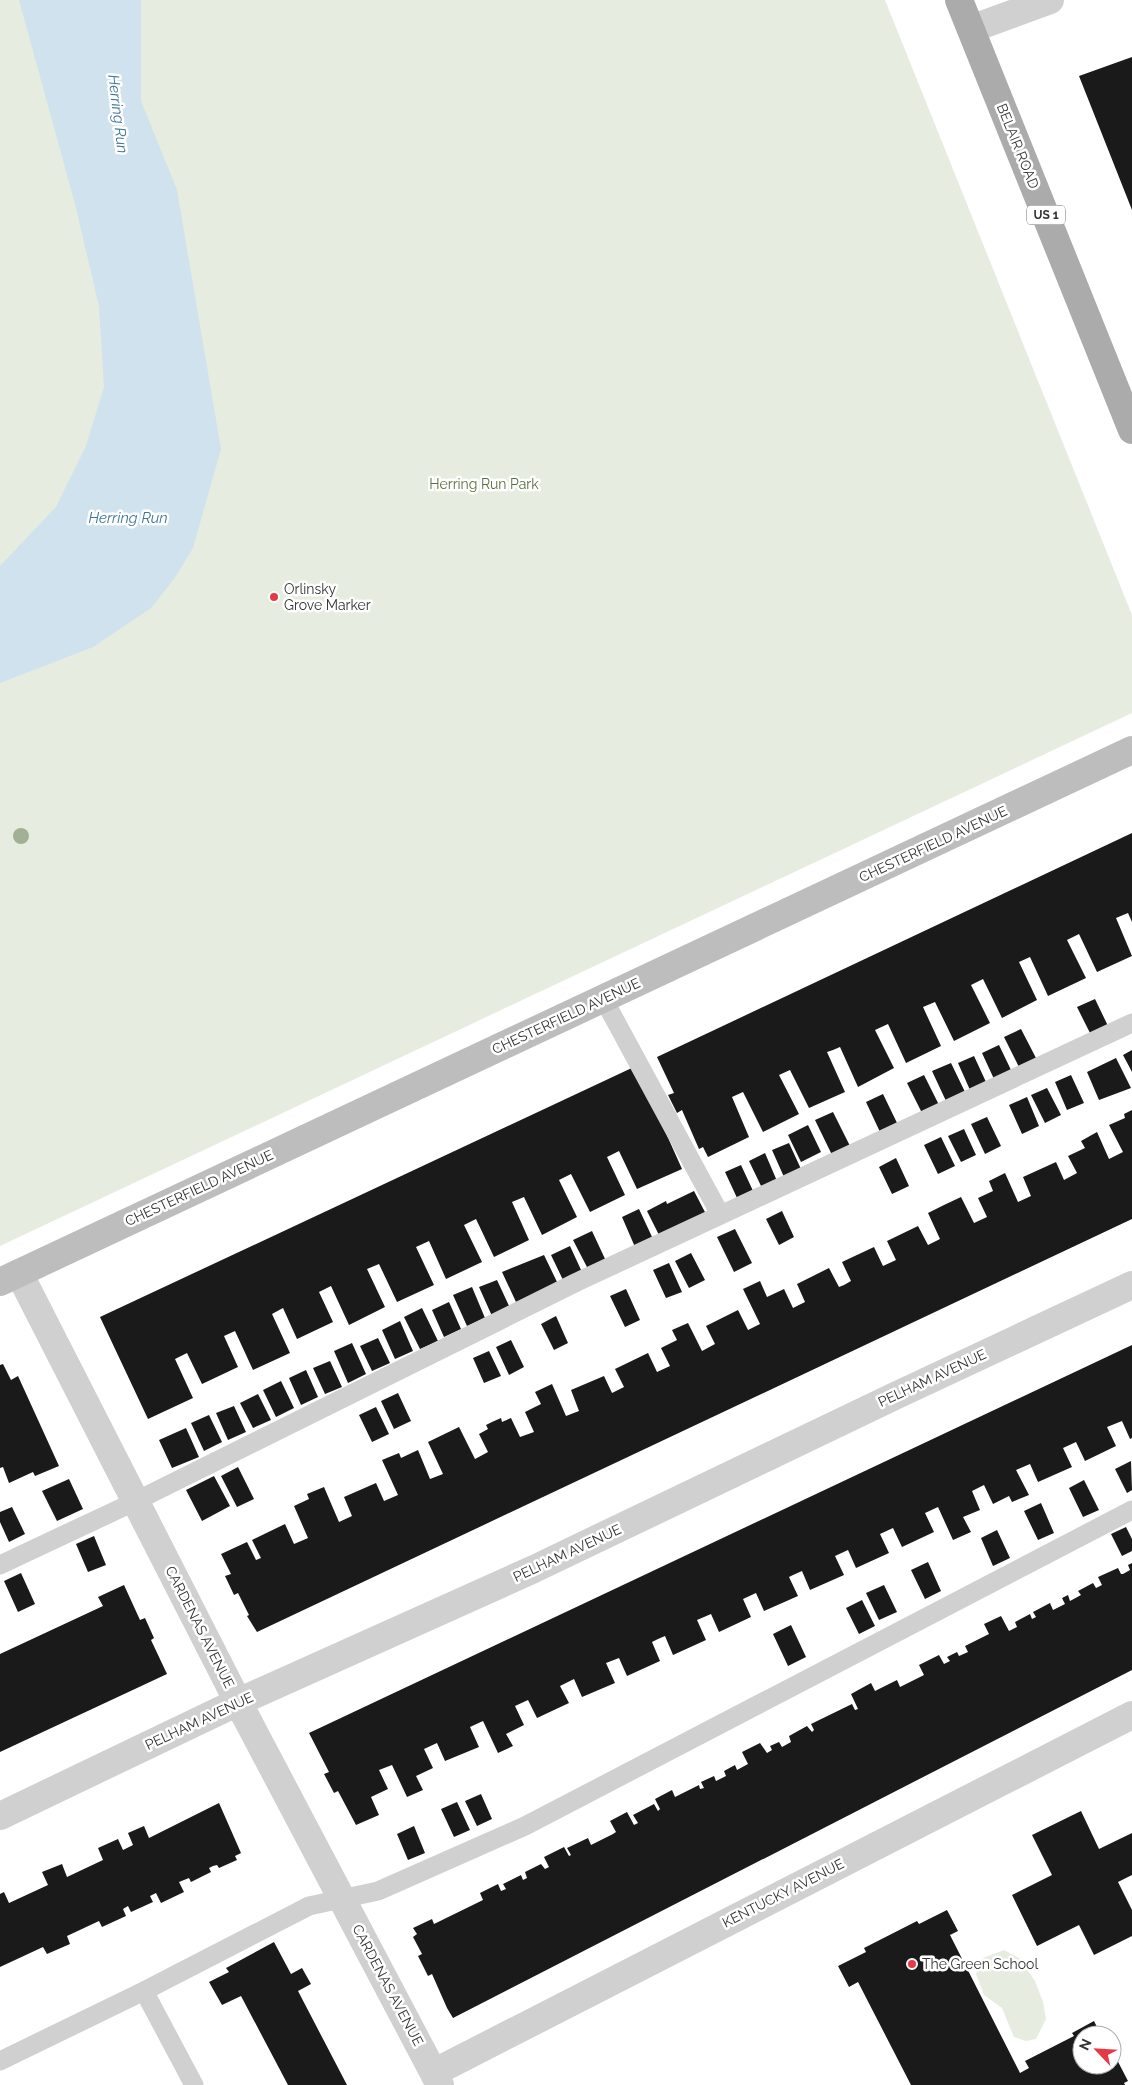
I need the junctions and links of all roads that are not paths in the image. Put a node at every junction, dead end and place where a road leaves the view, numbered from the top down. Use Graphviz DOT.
graph roads {
  1 [pos="959,0"];
  2 [pos="1050,0"];
  3 [pos="971,29"];
  4 [pos="1132,430"];
  5 [pos="1132,750"];
  6 [pos="604,998"];
  7 [pos="1132,1023"];
  8 [pos="720,1214"];
  9 [pos="10,1277"];
  10 [pos="1132,1285"];
  11 [pos="136,1501"];
  12 [pos="1132,1510"];
  13 [pos="0,1565"];
  14 [pos="238,1702"];
  15 [pos="1132,1715"];
  16 [pos="0,1816"];
  17 [pos="342,1900"];
  18 [pos="144,1991"];
  19 [pos="0,2061"];
  20 [pos="438,2078"];
  21 [pos="194,2085"];
  1 -- 3 [label="main road, BELAIR ROAD / US 1"];
  2 -- 3 [label="street"];
  3 -- 4 [label="main road, BELAIR ROAD / US 1"];
  5 -- 6 [label="street, CHESTERFIELD AVENUE"];
  6 -- 8 [label="lane"];
  6 -- 9 [label="street, CHESTERFIELD AVENUE"];
  7 -- 8 [label="lane"];
  8 -- 11 [label="lane"];
  9 -- 11 [label="street, CARDENAS AVENUE"];
  10 -- 14 [label="street, PELHAM AVENUE"];
  11 -- 13 [label="lane"];
  11 -- 14 [label="street, CARDENAS AVENUE"];
  12 -- 17 [label="lane"];
  14 -- 16 [label="street, PELHAM AVENUE"];
  14 -- 17 [label="street, CARDENAS AVENUE"];
  15 -- 20 [label="street, KENTUCKY AVENUE"];
  17 -- 18 [label="lane"];
  17 -- 20 [label="street, CARDENAS AVENUE"];
  18 -- 19 [label="lane"];
  18 -- 21 [label="lane"];
}
